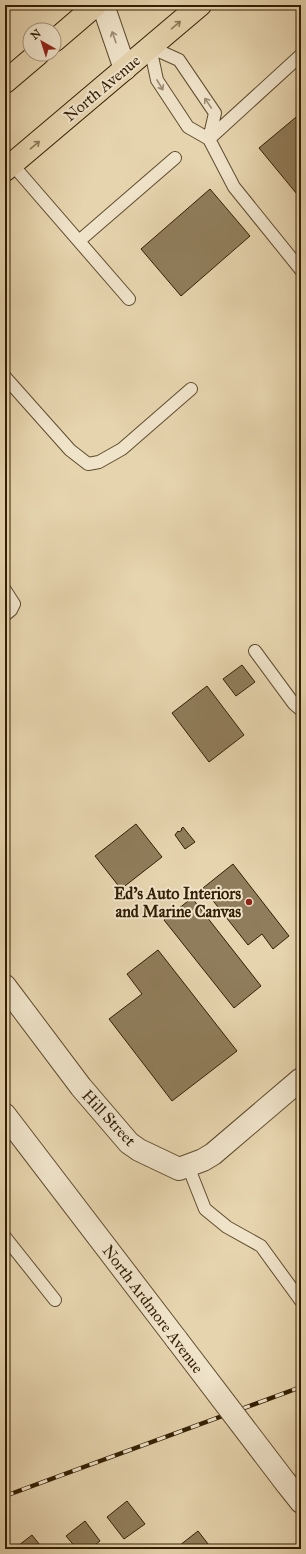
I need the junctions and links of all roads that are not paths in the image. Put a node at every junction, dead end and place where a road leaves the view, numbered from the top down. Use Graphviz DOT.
graph roads {
  1 [pos="96,5"];
  2 [pos="103,5"];
  3 [pos="200,5"];
  4 [pos="62,34"];
  5 [pos="150,47"];
  6 [pos="301,55"];
  7 [pos="29,62"];
  8 [pos="125,68"];
  9 [pos="5,82"];
  10 [pos="209,139"];
  11 [pos="175,158"];
  12 [pos="9,167"];
  13 [pos="79,241"];
  14 [pos="301,270"];
  15 [pos="129,299"];
  16 [pos="5,377"];
  17 [pos="191,389"];
  18 [pos="5,590"];
  19 [pos="5,615"];
  20 [pos="255,650"];
  21 [pos="301,710"];
  22 [pos="5,986"];
  23 [pos="301,1079"];
  24 [pos="5,1115"];
  25 [pos="188,1166"];
  26 [pos="5,1237"];
  27 [pos="55,1300"];
  28 [pos="301,1301"];
  29 [pos="301,1502"];
  1 -- 4 [label="main road"];
  8 -- 2 [label="street, one-way"];
  5 -- 3 [label="main road, North Avenue, one-way"];
  5 -- 8 [label="main road, North Avenue"];
  5 -- 10 [label="lane, one-way"];
  10 -- 5 [label="lane, one-way"];
  6 -- 10 [label="lane"];
  7 -- 9 [label="main road"];
  12 -- 8 [label="main road, North Avenue, one-way"];
  10 -- 14 [label="lane"];
  11 -- 13 [label="lane"];
  12 -- 13 [label="lane"];
  13 -- 15 [label="lane"];
  16 -- 17 [label="lane"];
  18 -- 19 [label="lane"];
  20 -- 21 [label="lane"];
  22 -- 25 [label="street, Hill Street"];
  23 -- 25 [label="street, Hill Street"];
  24 -- 29 [label="street, North Ardmore Avenue, bridge"];
  25 -- 28 [label="lane"];
  26 -- 27 [label="lane"];
}
